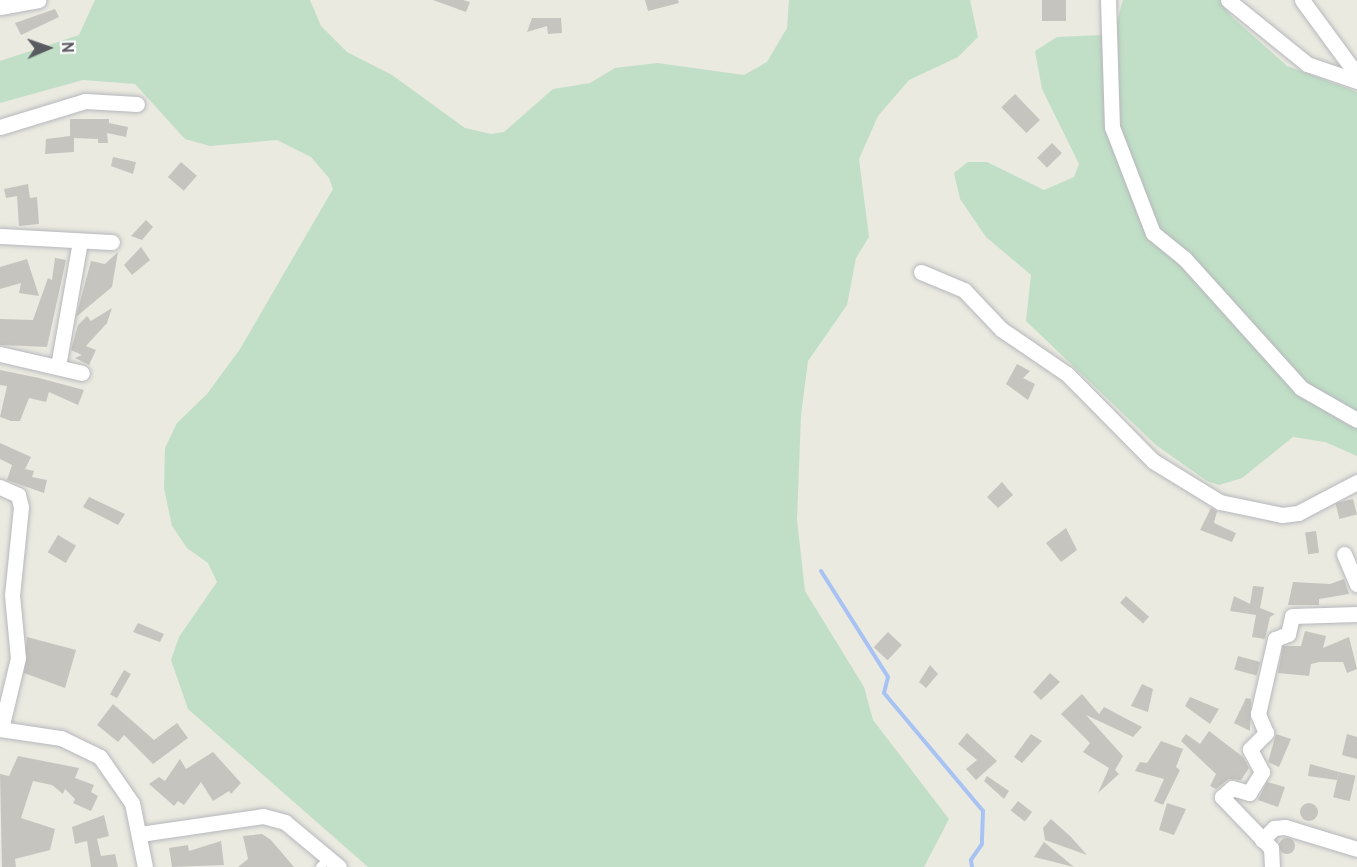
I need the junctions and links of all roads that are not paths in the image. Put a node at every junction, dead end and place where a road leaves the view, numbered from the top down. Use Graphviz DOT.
graph roads {
  1 [pos="38,0"];
  2 [pos="1108,0"];
  3 [pos="1228,0"];
  4 [pos="1302,0"];
  5 [pos="0,7"];
  6 [pos="1357,75"];
  7 [pos="1357,81"];
  8 [pos="136,104"];
  9 [pos="0,127"];
  10 [pos="0,236"];
  11 [pos="80,241"];
  12 [pos="112,242"];
  13 [pos="921,272"];
  14 [pos="0,354"];
  15 [pos="58,366"];
  16 [pos="82,373"];
  17 [pos="1357,420"];
  18 [pos="1357,482"];
  19 [pos="0,486"];
  20 [pos="1344,554"];
  21 [pos="1357,584"];
  22 [pos="1357,614"];
  23 [pos="0,729"];
  24 [pos="140,834"];
  25 [pos="1262,840"];
  26 [pos="1357,849"];
  27 [pos="329,864"];
  28 [pos="145,867"];
  29 [pos="1272,867"];
  1 -- 5 [label="street"];
  2 -- 17 [label="street"];
  3 -- 7 [label="street"];
  4 -- 6 [label="street"];
  8 -- 9 [label="street"];
  10 -- 11 [label="street"];
  11 -- 12 [label="street"];
  11 -- 15 [label="street"];
  13 -- 18 [label="street"];
  14 -- 15 [label="street"];
  15 -- 16 [label="street"];
  19 -- 23 [label="street"];
  20 -- 21 [label="street"];
  22 -- 25 [label="street"];
  23 -- 24 [label="street"];
  24 -- 27 [label="street"];
  24 -- 28 [label="street"];
  25 -- 26 [label="street"];
  25 -- 29 [label="street"];
}
